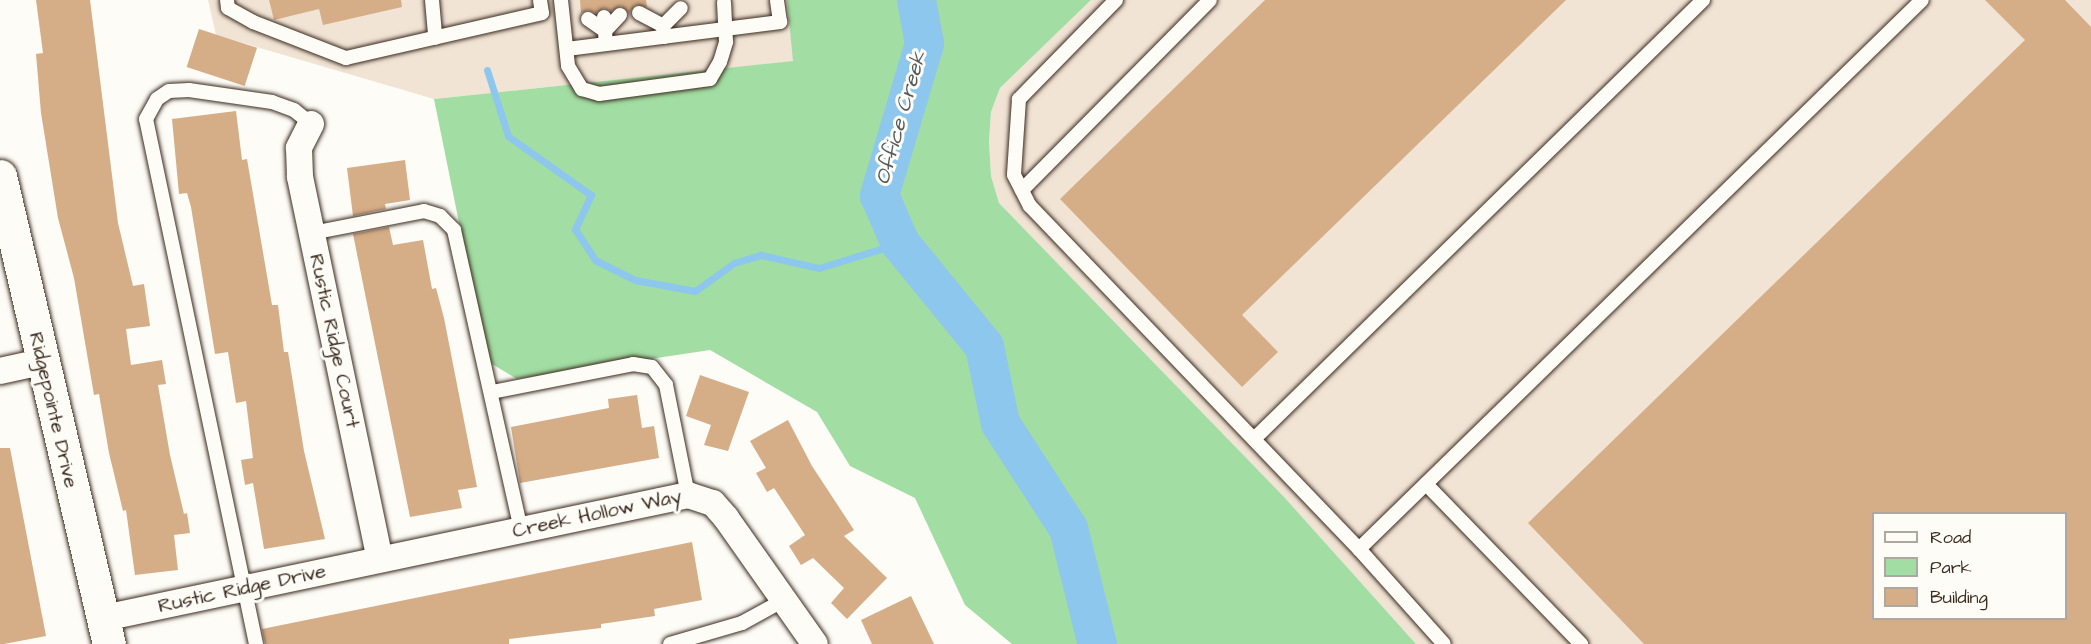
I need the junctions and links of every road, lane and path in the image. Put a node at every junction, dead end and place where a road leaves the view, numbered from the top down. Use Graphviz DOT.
graph roads {
  1 [pos="227,0"];
  2 [pos="432,0"];
  3 [pos="540,0"];
  4 [pos="561,0"];
  5 [pos="777,0"];
  6 [pos="1116,0"];
  7 [pos="1210,0"];
  8 [pos="1702,0"];
  9 [pos="1922,0"];
  10 [pos="724,2"];
  11 [pos="674,9"];
  12 [pos="645,12"];
  13 [pos="620,15"];
  14 [pos="588,19"];
  15 [pos="727,29"];
  16 [pos="605,30"];
  17 [pos="664,32"];
  18 [pos="435,38"];
  19 [pos="567,49"];
  20 [pos="311,124"];
  21 [pos="0,176"];
  22 [pos="1022,190"];
  23 [pos="312,233"];
  24 [pos="41,362"];
  25 [pos="0,371"];
  26 [pos="492,392"];
  27 [pos="1254,439"];
  28 [pos="1426,484"];
  29 [pos="688,495"];
  30 [pos="521,530"];
  31 [pos="1359,549"];
  32 [pos="380,559"];
  33 [pos="243,590"];
  34 [pos="782,601"];
  35 [pos="106,631"];
  36 [pos="256,644"];
  37 [pos="670,644"];
  38 [pos="815,644"];
  39 [pos="1444,644"];
  40 [pos="1581,644"];
  1 -- 18 [label="lane"];
  2 -- 18 [label="lane"];
  3 -- 18 [label="lane"];
  4 -- 19 [label="lane"];
  5 -- 15 [label="lane"];
  6 -- 22 [label="lane"];
  7 -- 22 [label="lane"];
  8 -- 27 [label="lane"];
  9 -- 28 [label="lane"];
  10 -- 15 [label="lane"];
  11 -- 17 [label="lane"];
  12 -- 17 [label="lane"];
  13 -- 16 [label="lane"];
  14 -- 16 [label="lane"];
  15 -- 17 [label="lane"];
  15 -- 19 [label="lane"];
  16 -- 17 [label="lane"];
  16 -- 19 [label="lane"];
  20 -- 23 [label="street, Rustic Ridge Court"];
  20 -- 33 [label="lane"];
  21 -- 24 [label="street, Ridgepointe Drive"];
  22 -- 27 [label="lane"];
  23 -- 26 [label="lane"];
  23 -- 32 [label="street, Rustic Ridge Court"];
  24 -- 25 [label="street"];
  24 -- 35 [label="street, Ridgepointe Drive"];
  26 -- 29 [label="lane"];
  26 -- 30 [label="lane"];
  27 -- 31 [label="lane"];
  28 -- 31 [label="lane"];
  28 -- 40 [label="lane"];
  29 -- 30 [label="street, Creek Hollow Way"];
  29 -- 34 [label="street, Creek Hollow Way"];
  30 -- 32 [label="street, Creek Hollow Way"];
  31 -- 39 [label="lane"];
  32 -- 33 [label="street, Rustic Ridge Drive"];
  33 -- 35 [label="street, Rustic Ridge Drive"];
  33 -- 36 [label="lane"];
  34 -- 37 [label="lane"];
  34 -- 38 [label="street, Creek Hollow Way"];
}
